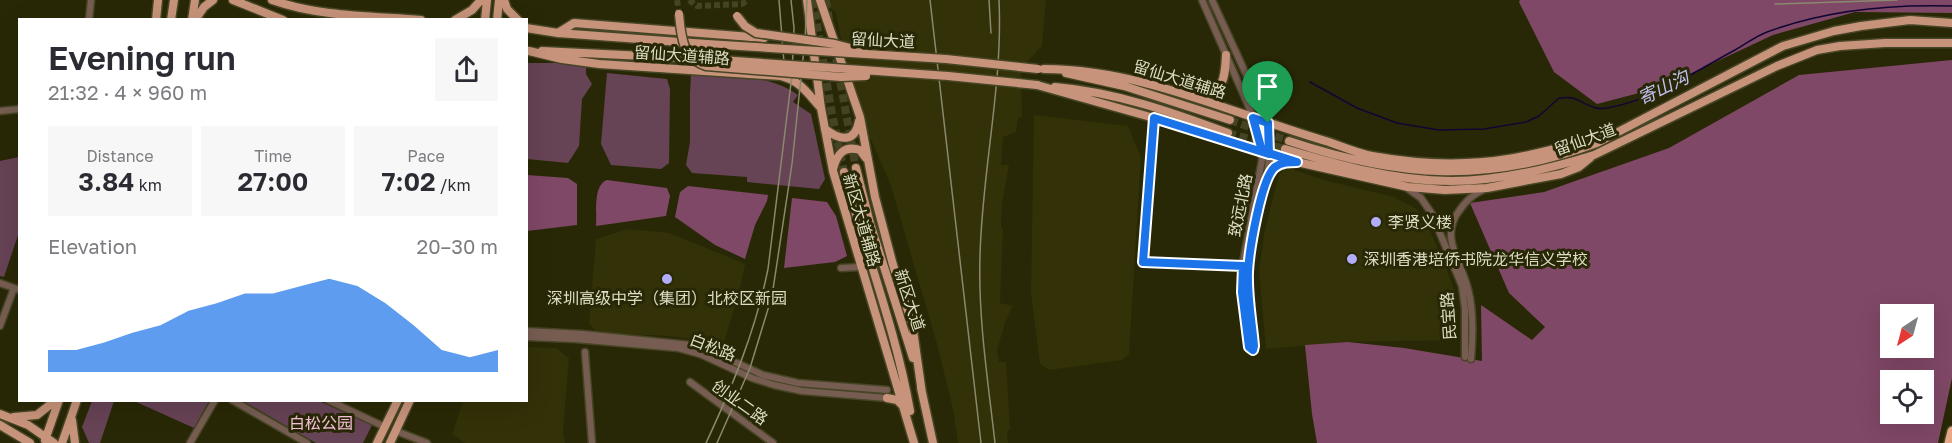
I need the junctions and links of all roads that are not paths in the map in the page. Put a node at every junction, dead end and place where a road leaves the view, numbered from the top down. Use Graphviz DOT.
graph roads {
  1 [pos="91,0"];
  2 [pos="158,0"];
  3 [pos="174,0"];
  4 [pos="195,0"];
  5 [pos="213,0"];
  6 [pos="233,0"];
  7 [pos="272,0"];
  8 [pos="481,0"];
  9 [pos="487,0"];
  10 [pos="499,0"];
  11 [pos="504,0"];
  12 [pos="807,0"];
  13 [pos="820,0"];
  14 [pos="1202,0"];
  15 [pos="1212,0"];
  16 [pos="243,2"];
  17 [pos="679,14"];
  18 [pos="737,16"];
  19 [pos="90,18"];
  20 [pos="156,18"];
  21 [pos="171,18"];
  22 [pos="193,18"];
  23 [pos="195,18"];
  24 [pos="279,18"];
  25 [pos="389,18"];
  26 [pos="458,18"];
  27 [pos="485,18"];
  28 [pos="497,18"];
  29 [pos="516,18"];
  30 [pos="1952,23"];
  31 [pos="810,24"];
  32 [pos="529,27"];
  33 [pos="558,33"];
  34 [pos="1952,43"];
  35 [pos="528,51"];
  36 [pos="879,55"];
  37 [pos="1226,55"];
  38 [pos="1041,69"];
  39 [pos="899,74"];
  40 [pos="1037,85"];
  41 [pos="1190,96"];
  42 [pos="821,108"];
  43 [pos="18,109"];
  44 [pos="0,111"];
  45 [pos="860,117"];
  46 [pos="1154,118"];
  47 [pos="1253,118"];
  48 [pos="1230,120"];
  49 [pos="1268,123"];
  50 [pos="825,129"];
  51 [pos="1620,132"];
  52 [pos="1228,133"];
  53 [pos="1265,152"];
  54 [pos="1594,155"];
  55 [pos="1297,162"];
  56 [pos="869,164"];
  57 [pos="856,168"];
  58 [pos="833,171"];
  59 [pos="844,172"];
  60 [pos="1265,180"];
  61 [pos="1400,186"];
  62 [pos="1487,188"];
  63 [pos="1246,266"];
  64 [pos="860,267"];
  65 [pos="841,268"];
  66 [pos="0,282"];
  67 [pos="17,289"];
  68 [pos="0,326"];
  69 [pos="528,331"];
  70 [pos="528,336"];
  71 [pos="585,352"];
  72 [pos="896,381"];
  73 [pos="690,382"];
  74 [pos="922,393"];
  75 [pos="887,394"];
  76 [pos="54,402"];
  77 [pos="56,402"];
  78 [pos="76,402"];
  79 [pos="214,402"];
  80 [pos="235,402"];
  81 [pos="332,402"];
  82 [pos="397,402"];
  83 [pos="409,402"];
  84 [pos="903,406"];
  85 [pos="72,413"];
  86 [pos="4,415"];
  87 [pos="1,426"];
  88 [pos="385,427"];
  89 [pos="1952,431"];
  90 [pos="396,432"];
  91 [pos="45,440"];
  92 [pos="18,443"];
  93 [pos="30,443"];
  94 [pos="54,443"];
  95 [pos="62,443"];
  96 [pos="75,443"];
  97 [pos="190,443"];
  98 [pos="307,443"];
  99 [pos="377,443"];
  100 [pos="390,443"];
  101 [pos="427,443"];
  102 [pos="592,443"];
  103 [pos="773,443"];
  104 [pos="915,443"];
  105 [pos="933,443"];
  106 [pos="1949,443"];
  1 -- 19 [label="street"];
  2 -- 20 [label="main road"];
  3 -- 21 [label="main road"];
  4 -- 22 [label="main road"];
  5 -- 23 [label="main road"];
  6 -- 16 [label="main road"];
  7 -- 25 [label="main road"];
  8 -- 26 [label="main road"];
  9 -- 27 [label="main road"];
  10 -- 28 [label="main road"];
  11 -- 29 [label="main road"];
  12 -- 31 [label="main road, 新区大道辅路"];
  13 -- 45 [label="main road, 新区大道辅路"];
  14 -- 37 [label="street"];
  15 -- 49 [label="street"];
  16 -- 24 [label="main road"];
  17 -- 39 [label="main road, bridge"];
  18 -- 36 [label="main road, bridge"];
  30 -- 51 [label="main road, 留仙大道"];
  31 -- 33 [label="main road, 留仙大道辅路"];
  31 -- 42 [label="main road, 新区大道辅路"];
  32 -- 33 [label="main road, 留仙大道"];
  33 -- 36 [label="main road, 留仙大道, bridge"];
  34 -- 54 [label="main road, 留仙大道"];
  35 -- 39 [label="main road, 留仙大道, bridge"];
  35 -- 42 [label="main road, 留仙大道辅路"];
  36 -- 38 [label="main road, 留仙大道, bridge"];
  37 -- 41 [label="main road"];
  37 -- 47 [label="street"];
  38 -- 41 [label="main road, 留仙大道辅路"];
  38 -- 48 [label="main road, 留仙大道"];
  39 -- 40 [label="main road, 留仙大道, bridge"];
  40 -- 46 [label="main road"];
  40 -- 52 [label="main road, 留仙大道"];
  41 -- 47 [label="main road, 留仙大道辅路"];
  42 -- 50 [label="main road, 新区大道辅路"];
  43 -- 44 [label="street"];
  45 -- 50 [label="main road"];
  45 -- 56 [label="main road, 新区大道辅路"];
  46 -- 53 [label="main road"];
  46 -- 63 [label="street"];
  47 -- 49 [label="main road, 留仙大道辅路"];
  47 -- 53 [label="street"];
  49 -- 51 [label="main road, 留仙大道辅路"];
  49 -- 53 [label="street"];
  50 -- 58 [label="main road, 新区大道辅路"];
  51 -- 54 [label="main road, 留仙大道"];
  53 -- 55 [label="main road"];
  53 -- 60 [label="street, 致远北路"];
  53 -- 63 [label="street, 致远北路"];
  54 -- 62 [label="main road"];
  55 -- 60 [label="main road"];
  55 -- 61 [label="main road"];
  56 -- 58 [label="main road"];
  56 -- 74 [label="main road, 新区大道辅路"];
  57 -- 74 [label="main road, 新区大道"];
  58 -- 64 [label="main road, 新区大道辅路"];
  59 -- 104 [label="main road, 新区大道"];
  60 -- 63 [label="street, 致远北路"];
  61 -- 62 [label="main road"];
  61 -- 62 [label="street, 民宝路"];
  63 -- 63 [label="street, 致远北路"];
  64 -- 65 [label="street"];
  64 -- 72 [label="main road, 新区大道辅路"];
  66 -- 67 [label="street"];
  67 -- 68 [label="street"];
  69 -- 75 [label="street, 白松路"];
  70 -- 75 [label="street, 白松路"];
  71 -- 102 [label="street"];
  72 -- 75 [label="main road"];
  72 -- 84 [label="main road, 新区大道辅路"];
  73 -- 103 [label="street, 创业二路"];
  74 -- 105 [label="main road, 新区大道"];
  75 -- 84 [label="main road"];
  76 -- 86 [label="main road"];
  77 -- 91 [label="main road"];
  78 -- 85 [label="main road"];
  79 -- 97 [label="street"];
  80 -- 98 [label="street"];
  81 -- 88 [label="street"];
  82 -- 88 [label="main road"];
  83 -- 90 [label="main road"];
  84 -- 104 [label="main road, 新区大道辅路"];
  85 -- 95 [label="main road"];
  85 -- 96 [label="main road"];
  86 -- 91 [label="main road"];
  87 -- 92 [label="main road"];
  87 -- 93 [label="main road"];
  88 -- 99 [label="main road"];
  89 -- 106 [label="highway"];
  90 -- 100 [label="main road"];
  90 -- 101 [label="street"];
  91 -- 94 [label="main road"];
}
